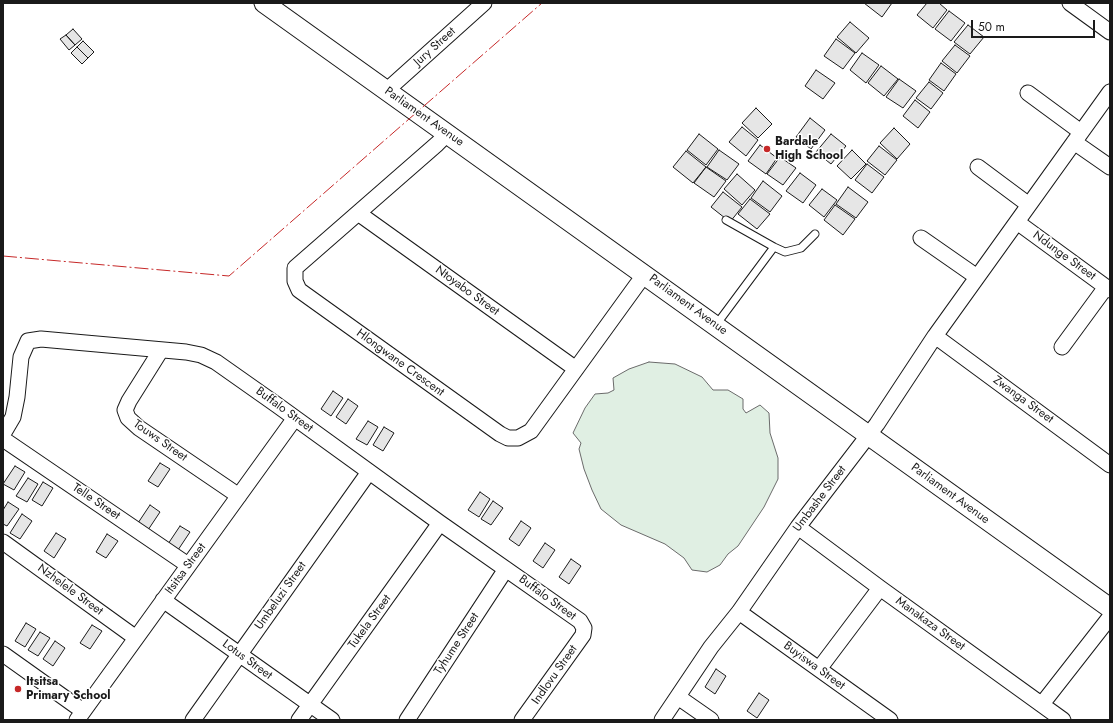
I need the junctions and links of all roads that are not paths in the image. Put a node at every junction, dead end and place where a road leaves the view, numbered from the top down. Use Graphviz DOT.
graph roads {
  1 [pos="264,3"];
  2 [pos="484,3"];
  3 [pos="1070,3"];
  4 [pos="1110,32"];
  5 [pos="386,90"];
  6 [pos="1110,92"];
  7 [pos="1028,93"];
  8 [pos="446,134"];
  9 [pos="1078,137"];
  10 [pos="978,167"];
  11 [pos="1110,167"];
  12 [pos="1029,205"];
  13 [pos="358,213"];
  14 [pos="726,220"];
  15 [pos="1017,222"];
  16 [pos="815,234"];
  17 [pos="921,238"];
  18 [pos="774,247"];
  19 [pos="645,274"];
  20 [pos="977,277"];
  21 [pos="1108,289"];
  22 [pos="716,325"];
  23 [pos="935,336"];
  24 [pos="1062,348"];
  25 [pos="161,350"];
  26 [pos="576,369"];
  27 [pos="295,418"];
  28 [pos="3,434"];
  29 [pos="868,435"];
  30 [pos="3,439"];
  31 [pos="1110,465"];
  32 [pos="369,472"];
  33 [pos="239,496"];
  34 [pos="440,523"];
  35 [pos="798,527"];
  36 [pos="3,542"];
  37 [pos="188,565"];
  38 [pos="506,569"];
  39 [pos="880,588"];
  40 [pos="163,600"];
  41 [pos="1110,608"];
  42 [pos="738,612"];
  43 [pos="1110,617"];
  44 [pos="584,628"];
  45 [pos="136,638"];
  46 [pos="3,654"];
  47 [pos="240,655"];
  48 [pos="819,670"];
  49 [pos="678,697"];
  50 [pos="1042,704"];
  51 [pos="310,705"];
  52 [pos="80,715"];
  53 [pos="193,720"];
  54 [pos="299,720"];
  55 [pos="332,720"];
  56 [pos="407,720"];
  57 [pos="522,720"];
  58 [pos="662,720"];
  59 [pos="710,720"];
  60 [pos="890,720"];
  61 [pos="1063,720"];
  1 -- 5 [label="street, Parliament Avenue"];
  2 -- 5 [label="street, Jury Street"];
  3 -- 4 [label="street"];
  5 -- 8 [label="street, Parliament Avenue"];
  6 -- 9 [label="street, Umbashe Street"];
  7 -- 9 [label="street"];
  8 -- 13 [label="street, Hlongwane Crescent"];
  8 -- 19 [label="street, Parliament Avenue"];
  9 -- 11 [label="street"];
  9 -- 12 [label="street, Umbashe Street"];
  10 -- 12 [label="street"];
  12 -- 15 [label="street, Umbashe Street"];
  13 -- 26 [label="street, Ntoyabo Street"];
  13 -- 26 [label="street, Hlongwane Crescent"];
  14 -- 18 [label="lane"];
  15 -- 20 [label="street, Umbashe Street"];
  15 -- 21 [label="street, Ndunge Street"];
  16 -- 18 [label="lane"];
  17 -- 20 [label="street"];
  18 -- 22 [label="lane"];
  19 -- 22 [label="street, Parliament Avenue"];
  19 -- 26 [label="street, Hlongwane Crescent"];
  20 -- 23 [label="street, Umbashe Street"];
  21 -- 24 [label="street"];
  22 -- 29 [label="street, Parliament Avenue"];
  23 -- 29 [label="street, Umbashe Street"];
  23 -- 31 [label="street, Zwanga Street"];
  25 -- 27 [label="street, Buffalo Street"];
  25 -- 28 [label="street, Buffalo Street"];
  25 -- 33 [label="street, Touws Street"];
  27 -- 32 [label="street, Buffalo Street"];
  27 -- 33 [label="street, Itsitsa Street"];
  29 -- 35 [label="street, Umbashe Street"];
  29 -- 41 [label="street, Parliament Avenue"];
  30 -- 37 [label="street, Telle Street"];
  32 -- 34 [label="street, Buffalo Street"];
  32 -- 47 [label="street, Umbeluzi Street"];
  33 -- 37 [label="street, Itsitsa Street"];
  34 -- 38 [label="street, Buffalo Street"];
  34 -- 51 [label="street, Tukela Street"];
  35 -- 39 [label="street, Manakaza Street"];
  35 -- 42 [label="street, Umbashe Street"];
  36 -- 45 [label="street, Nzhelele Street"];
  37 -- 40 [label="street, Itsitsa Street"];
  38 -- 44 [label="street, Buffalo Street"];
  38 -- 56 [label="street, Tyhume Street"];
  39 -- 48 [label="street"];
  39 -- 50 [label="street, Manakaza Street"];
  40 -- 45 [label="street, Itsitsa Street"];
  40 -- 47 [label="street, Lotus Street"];
  42 -- 48 [label="street, Buyiswa Street"];
  42 -- 49 [label="street, Umbashe Street"];
  43 -- 50 [label="street"];
  44 -- 57 [label="street, Indlovu Street"];
  45 -- 52 [label="street, Itsitsa Street"];
  46 -- 52 [label="street"];
  47 -- 51 [label="street, Lotus Street"];
  47 -- 53 [label="street, Umbeluzi Street"];
  48 -- 60 [label="street, Buyiswa Street"];
  49 -- 58 [label="street, Umbashe Street"];
  49 -- 59 [label="street"];
  50 -- 61 [label="street, Manakaza Street"];
  51 -- 54 [label="street, Tukela Street"];
  51 -- 55 [label="street, Lotus Street"];
}
